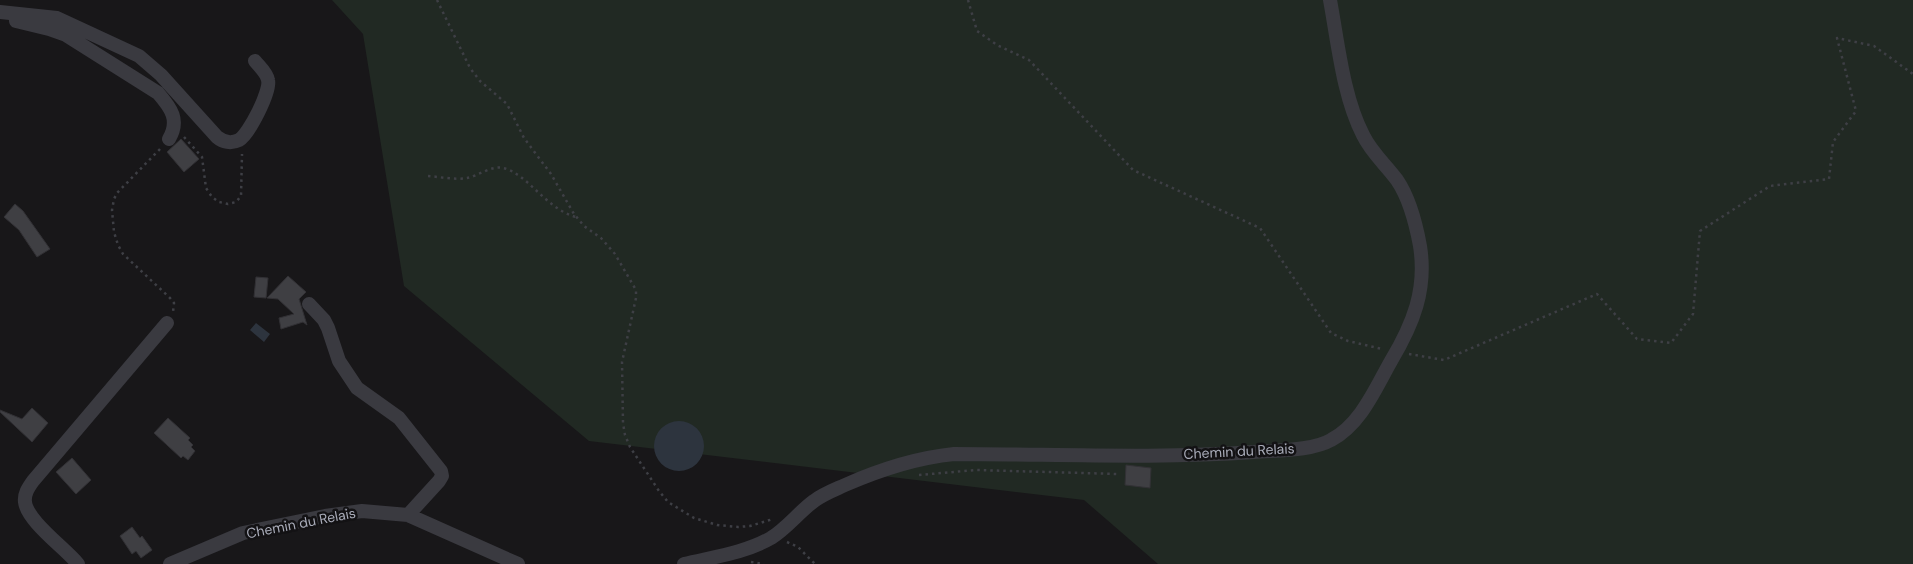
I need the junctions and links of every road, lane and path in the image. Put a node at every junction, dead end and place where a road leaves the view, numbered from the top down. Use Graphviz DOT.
graph roads {
  1 [pos="437,0"];
  2 [pos="968,0"];
  3 [pos="1330,0"];
  4 [pos="0,12"];
  5 [pos="0,18"];
  6 [pos="254,61"];
  7 [pos="1913,74"];
  8 [pos="174,124"];
  9 [pos="169,139"];
  10 [pos="238,140"];
  11 [pos="428,176"];
  12 [pos="577,218"];
  13 [pos="309,304"];
  14 [pos="167,323"];
  15 [pos="1396,352"];
  16 [pos="916,474"];
  17 [pos="1118,474"];
  18 [pos="408,515"];
  19 [pos="786,526"];
  20 [pos="772,537"];
  21 [pos="78,564"];
  22 [pos="170,564"];
  23 [pos="518,564"];
  24 [pos="684,564"];
  25 [pos="815,564"];
  1 -- 12 [label="path"];
  2 -- 15 [label="path"];
  3 -- 15 [label="street, Chemin du Relais"];
  4 -- 10 [label="street"];
  5 -- 8 [label="street"];
  6 -- 10 [label="street"];
  7 -- 15 [label="path"];
  8 -- 9 [label="street"];
  8 -- 10 [label="path"];
  9 -- 14 [label="path"];
  11 -- 12 [label="path"];
  12 -- 19 [label="path"];
  13 -- 18 [label="street"];
  14 -- 21 [label="street"];
  15 -- 19 [label="street, Chemin du Relais"];
  16 -- 17 [label="path"];
  18 -- 22 [label="street, Chemin du Relais"];
  18 -- 23 [label="street, Chemin du Relais"];
  19 -- 20 [label="street, Chemin du Relais"];
  20 -- 24 [label="street, Chemin du Relais"];
  20 -- 25 [label="path"];
}
